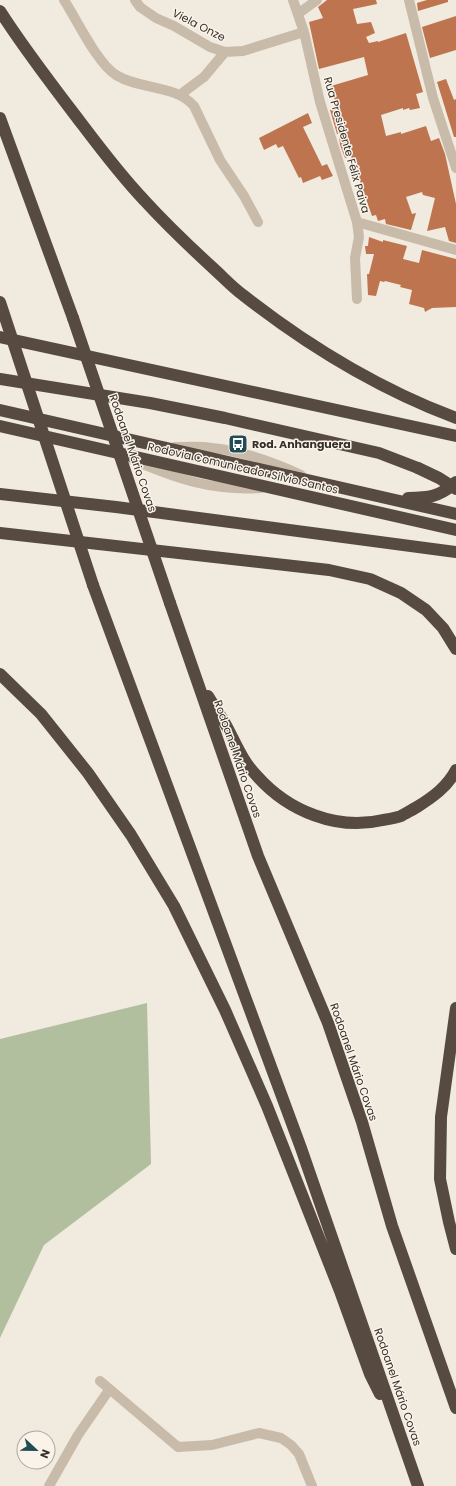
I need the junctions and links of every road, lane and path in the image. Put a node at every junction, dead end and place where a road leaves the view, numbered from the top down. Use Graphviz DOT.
graph roads {
  1 [pos="64,0"];
  2 [pos="135,0"];
  3 [pos="293,0"];
  4 [pos="317,0"];
  5 [pos="409,0"];
  6 [pos="0,11"];
  7 [pos="299,13"];
  8 [pos="304,32"];
  9 [pos="225,52"];
  10 [pos="181,94"];
  11 [pos="0,118"];
  12 [pos="456,168"];
  13 [pos="258,222"];
  14 [pos="357,222"];
  15 [pos="456,250"];
  16 [pos="357,300"];
  17 [pos="0,302"];
  18 [pos="0,337"];
  19 [pos="0,379"];
  20 [pos="0,410"];
  21 [pos="456,418"];
  22 [pos="0,426"];
  23 [pos="456,436"];
  24 [pos="456,482"];
  25 [pos="456,489"];
  26 [pos="0,494"];
  27 [pos="384,498"];
  28 [pos="456,514"];
  29 [pos="456,530"];
  30 [pos="0,533"];
  31 [pos="456,552"];
  32 [pos="456,649"];
  33 [pos="0,674"];
  34 [pos="196,676"];
  35 [pos="456,770"];
  36 [pos="456,1008"];
  37 [pos="455,1018"];
  38 [pos="456,1249"];
  39 [pos="100,1381"];
  40 [pos="110,1390"];
  41 [pos="456,1408"];
  42 [pos="402,1440"];
  43 [pos="49,1486"];
  44 [pos="312,1486"];
  45 [pos="418,1486"];
  1 -- 10 [label="street"];
  2 -- 9 [label="street, Viela Onze"];
  3 -- 7 [label="street, Rua Presidente Félix Paiva"];
  4 -- 7 [label="street"];
  5 -- 12 [label="street"];
  6 -- 21 [label="highway"];
  7 -- 8 [label="street, Rua Presidente Félix Paiva"];
  8 -- 9 [label="street, Viela Onze"];
  8 -- 14 [label="street, Rua Presidente Félix Paiva"];
  9 -- 10 [label="street"];
  10 -- 13 [label="street"];
  11 -- 34 [label="highway, Rodoanel Mário Covas, bridge"];
  14 -- 15 [label="street"];
  14 -- 16 [label="street, Rua Presidente Félix Paiva"];
  17 -- 42 [label="highway, Rodoanel Mário Covas, bridge"];
  18 -- 23 [label="highway"];
  19 -- 25 [label="highway, bridge"];
  20 -- 27 [label="highway, Rodovia Comunicador Silvio Santos"];
  22 -- 29 [label="highway, Rodovia Comunicador Silvio Santos"];
  24 -- 27 [label="highway"];
  26 -- 31 [label="highway"];
  27 -- 28 [label="highway, Rodovia Comunicador Silvio Santos"];
  30 -- 32 [label="highway"];
  33 -- 42 [label="highway"];
  34 -- 35 [label="highway"];
  34 -- 41 [label="highway, Rodoanel Mário Covas"];
  36 -- 37 [label="highway"];
  37 -- 38 [label="highway"];
  39 -- 40 [label="street"];
  40 -- 43 [label="street"];
  40 -- 44 [label="street"];
  42 -- 45 [label="highway, Rodoanel Mário Covas"];
}
